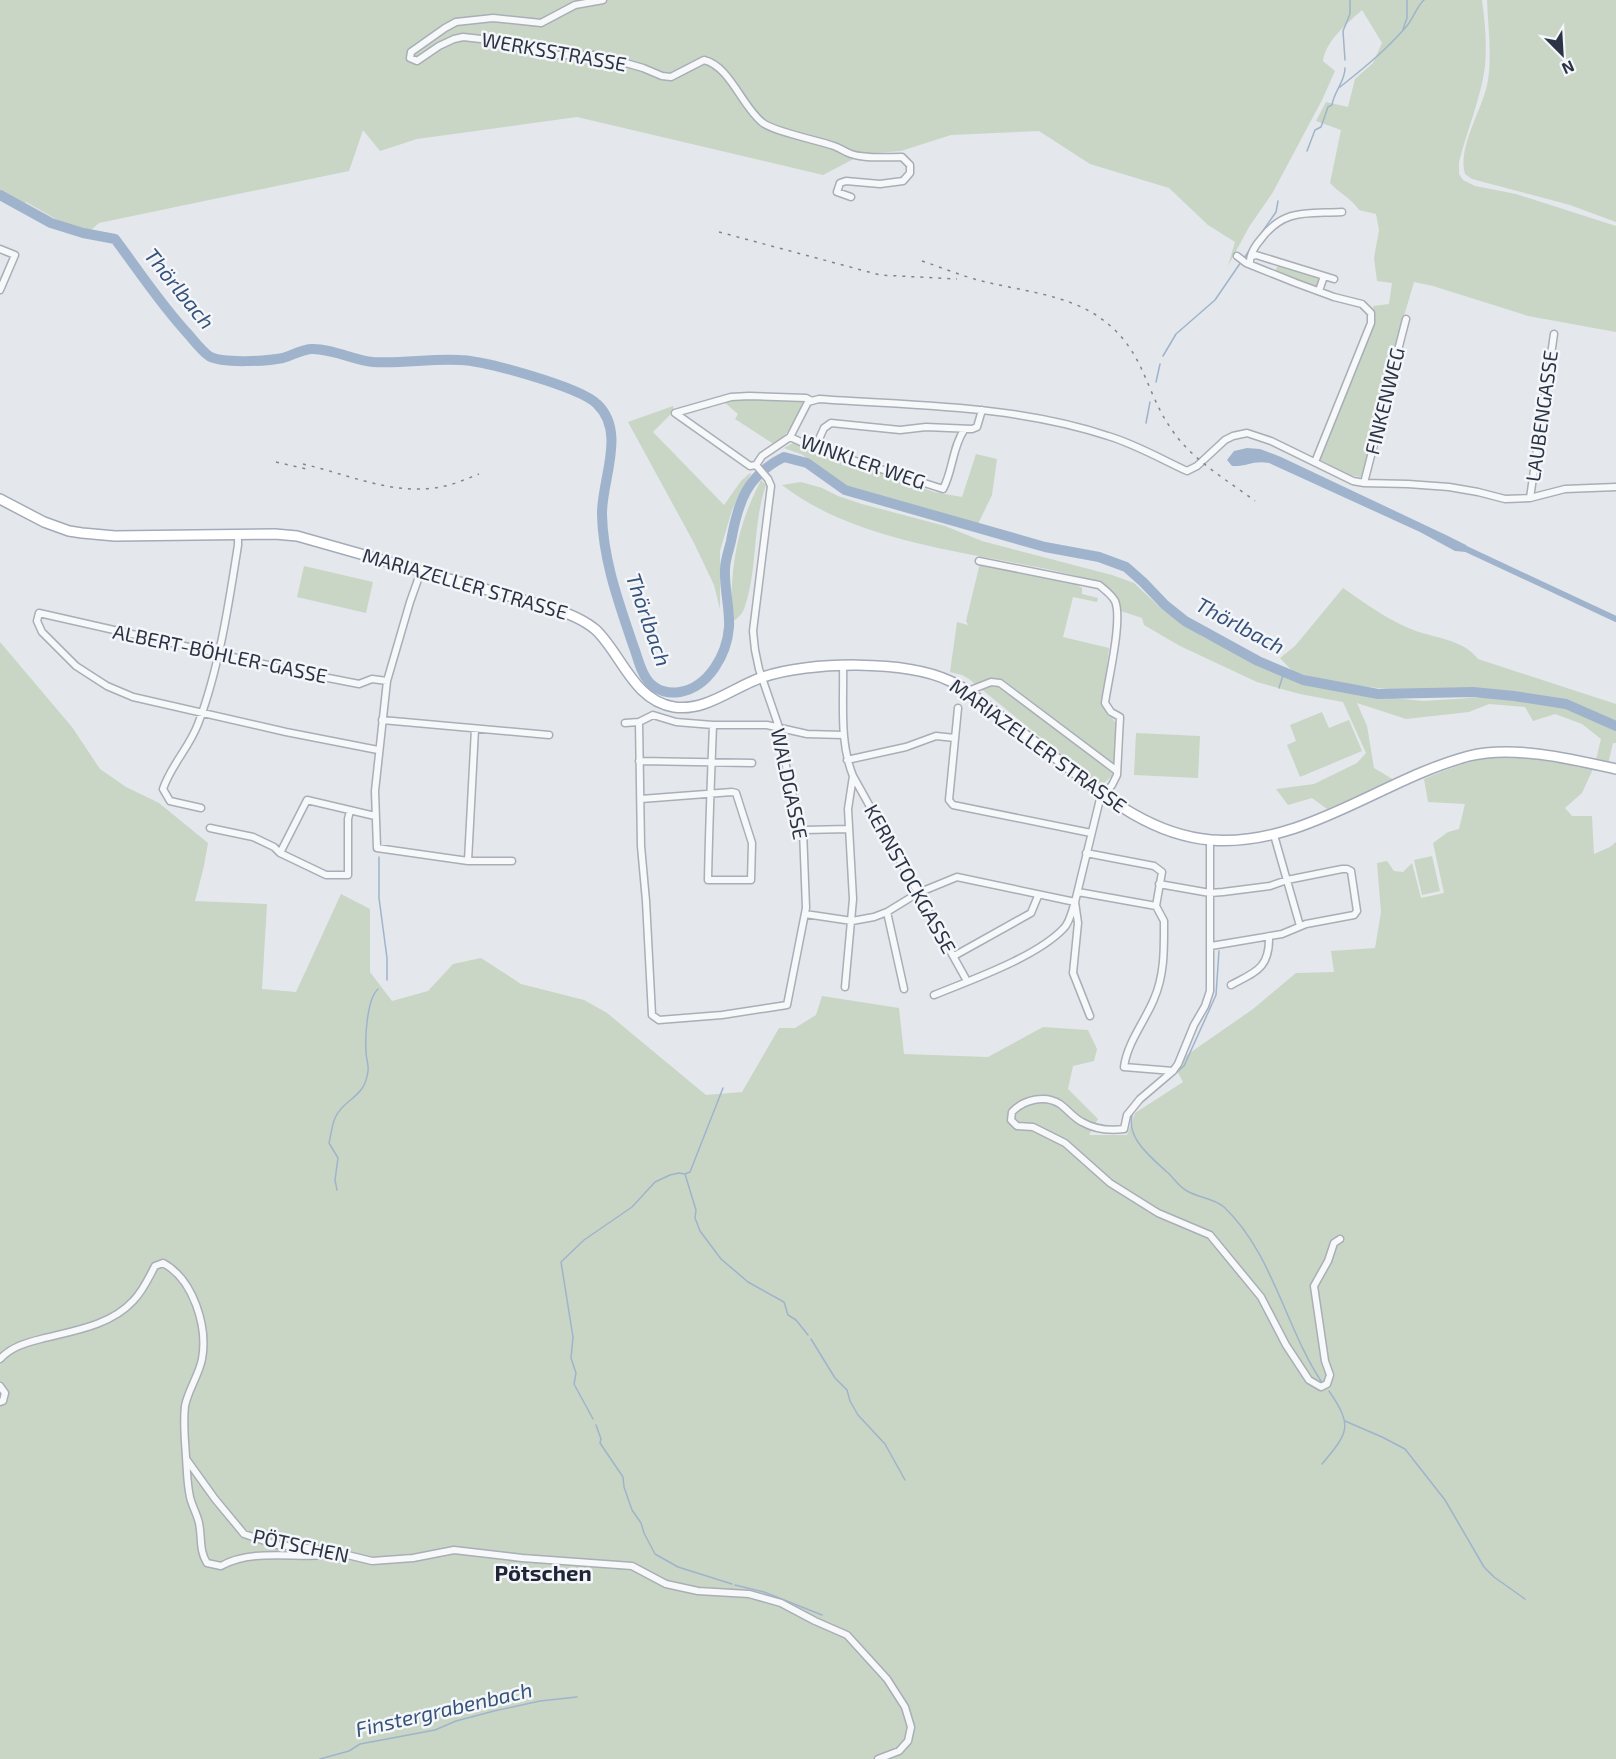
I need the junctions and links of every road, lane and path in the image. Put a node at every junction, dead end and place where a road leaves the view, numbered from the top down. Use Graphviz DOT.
graph roads {
  1 [pos="603,0"];
  2 [pos="851,197"];
  3 [pos="1342,212"];
  4 [pos="0,249"];
  5 [pos="1251,255"];
  6 [pos="1324,276"];
  7 [pos="1334,279"];
  8 [pos="0,290"];
  9 [pos="1319,291"];
  10 [pos="1406,319"];
  11 [pos="1554,334"];
  12 [pos="810,400"];
  13 [pos="982,410"];
  14 [pos="964,430"];
  15 [pos="790,437"];
  16 [pos="815,448"];
  17 [pos="1315,462"];
  18 [pos="756,467"];
  19 [pos="1364,483"];
  20 [pos="1616,487"];
  21 [pos="1530,498"];
  22 [pos="0,499"];
  23 [pos="238,534"];
  24 [pos="979,561"];
  25 [pos="421,571"];
  26 [pos="218,655"];
  27 [pos="843,665"];
  28 [pos="761,677"];
  29 [pos="387,681"];
  30 [pos="968,691"];
  31 [pos="958,708"];
  32 [pos="202,713"];
  33 [pos="382,720"];
  34 [pos="639,722"];
  35 [pos="625,723"];
  36 [pos="713,725"];
  37 [pos="778,726"];
  38 [pos="476,729"];
  39 [pos="549,735"];
  40 [pos="843,735"];
  41 [pos="955,738"];
  42 [pos="378,750"];
  43 [pos="847,760"];
  44 [pos="639,761"];
  45 [pos="711,762"];
  46 [pos="752,763"];
  47 [pos="1616,769"];
  48 [pos="1117,771"];
  49 [pos="854,776"];
  50 [pos="710,794"];
  51 [pos="1103,795"];
  52 [pos="641,799"];
  53 [pos="201,808"];
  54 [pos="350,811"];
  55 [pos="375,816"];
  56 [pos="210,828"];
  57 [pos="849,829"];
  58 [pos="802,830"];
  59 [pos="1091,833"];
  60 [pos="1274,835"];
  61 [pos="1210,840"];
  62 [pos="1086,853"];
  63 [pos="280,854"];
  64 [pos="468,861"];
  65 [pos="512,861"];
  66 [pos="1287,880"];
  67 [pos="1159,884"];
  68 [pos="1078,892"];
  69 [pos="918,893"];
  70 [pos="1210,893"];
  71 [pos="1038,896"];
  72 [pos="1075,902"];
  73 [pos="1156,906"];
  74 [pos="888,912"];
  75 [pos="805,914"];
  76 [pos="852,921"];
  77 [pos="1300,926"];
  78 [pos="1269,936"];
  79 [pos="1211,946"];
  80 [pos="954,956"];
  81 [pos="967,981"];
  82 [pos="1231,985"];
  83 [pos="845,987"];
  84 [pos="904,989"];
  85 [pos="934,995"];
  86 [pos="1090,1016"];
  87 [pos="1173,1071"];
  88 [pos="1340,1239"];
  89 [pos="0,1359"];
  90 [pos="0,1386"];
  91 [pos="0,1402"];
  92 [pos="187,1460"];
  93 [pos="341,1554"];
  94 [pos="878,1759"];
  1 -- 2 [label="street, WERKSSTRASSE"];
  3 -- 5 [label="street"];
  4 -- 8 [label="street"];
  5 -- 6 [label="street"];
  5 -- 9 [label="street"];
  6 -- 7 [label="street"];
  6 -- 9 [label="street"];
  9 -- 17 [label="street"];
  10 -- 19 [label="street, FINKENWEG"];
  11 -- 21 [label="street, LAUBENGASSE"];
  12 -- 13 [label="street"];
  12 -- 15 [label="street"];
  12 -- 18 [label="street"];
  13 -- 14 [label="street"];
  13 -- 17 [label="street"];
  14 -- 16 [label="street"];
  14 -- 16 [label="street, WINKLER WEG"];
  15 -- 16 [label="street, WINKLER WEG"];
  15 -- 18 [label="street"];
  17 -- 19 [label="street"];
  18 -- 28 [label="street, WALDGASSE"];
  19 -- 21 [label="street"];
  20 -- 21 [label="street"];
  22 -- 23 [label="main road, MARIAZELLER STRASSE"];
  23 -- 25 [label="main road, MARIAZELLER STRASSE"];
  23 -- 26 [label="street"];
  24 -- 48 [label="street"];
  25 -- 28 [label="main road, MARIAZELLER STRASSE"];
  25 -- 29 [label="street"];
  26 -- 29 [label="street, ALBERT-BÖHLER-GASSE"];
  26 -- 32 [label="street"];
  26 -- 32 [label="street, ALBERT-BÖHLER-GASSE"];
  27 -- 28 [label="main road, MARIAZELLER STRASSE"];
  27 -- 30 [label="main road, MARIAZELLER STRASSE"];
  27 -- 40 [label="street, KERNSTOCKGASSE"];
  28 -- 37 [label="street, WALDGASSE"];
  29 -- 33 [label="street"];
  30 -- 48 [label="street"];
  30 -- 51 [label="main road, MARIAZELLER STRASSE"];
  31 -- 41 [label="street"];
  32 -- 42 [label="street"];
  32 -- 53 [label="street"];
  33 -- 38 [label="street"];
  33 -- 42 [label="street"];
  34 -- 35 [label="street"];
  34 -- 36 [label="street"];
  34 -- 44 [label="street"];
  36 -- 37 [label="street"];
  36 -- 45 [label="street"];
  37 -- 40 [label="street"];
  37 -- 58 [label="street, WALDGASSE"];
  38 -- 39 [label="street"];
  38 -- 64 [label="street"];
  40 -- 43 [label="street, KERNSTOCKGASSE"];
  41 -- 43 [label="street"];
  41 -- 59 [label="street"];
  42 -- 55 [label="street"];
  43 -- 49 [label="street, KERNSTOCKGASSE"];
  44 -- 45 [label="street"];
  44 -- 52 [label="street"];
  45 -- 46 [label="street"];
  45 -- 50 [label="street"];
  47 -- 60 [label="main road, MARIAZELLER STRASSE"];
  48 -- 51 [label="street"];
  49 -- 57 [label="street"];
  49 -- 69 [label="street, KERNSTOCKGASSE"];
  50 -- 50 [label="street"];
  50 -- 52 [label="street"];
  51 -- 59 [label="street"];
  51 -- 61 [label="main road, MARIAZELLER STRASSE"];
  52 -- 75 [label="street, WALDGASSE"];
  54 -- 55 [label="street"];
  54 -- 63 [label="street"];
  54 -- 63 [label="street"];
  55 -- 64 [label="street"];
  56 -- 63 [label="street"];
  57 -- 58 [label="street"];
  57 -- 76 [label="street"];
  58 -- 75 [label="street, WALDGASSE"];
  59 -- 62 [label="street"];
  60 -- 61 [label="main road, MARIAZELLER STRASSE"];
  60 -- 66 [label="street"];
  61 -- 70 [label="street"];
  62 -- 67 [label="street"];
  62 -- 68 [label="street"];
  64 -- 65 [label="street"];
  66 -- 70 [label="street"];
  66 -- 77 [label="street"];
  66 -- 77 [label="street"];
  67 -- 70 [label="street"];
  67 -- 73 [label="street"];
  68 -- 72 [label="street"];
  68 -- 73 [label="street"];
  69 -- 71 [label="street"];
  69 -- 74 [label="street"];
  69 -- 80 [label="street, KERNSTOCKGASSE"];
  70 -- 79 [label="street"];
  71 -- 72 [label="street"];
  71 -- 80 [label="street"];
  72 -- 81 [label="street"];
  72 -- 86 [label="street"];
  73 -- 87 [label="street"];
  74 -- 76 [label="street"];
  74 -- 84 [label="street"];
  75 -- 76 [label="street"];
  76 -- 83 [label="street"];
  77 -- 78 [label="street"];
  78 -- 79 [label="street"];
  78 -- 82 [label="street"];
  79 -- 87 [label="street"];
  80 -- 81 [label="street, KERNSTOCKGASSE"];
  81 -- 85 [label="street"];
  87 -- 88 [label="street"];
  89 -- 92 [label="street"];
  90 -- 91 [label="street"];
  92 -- 93 [label="street, PÖTSCHEN"];
  92 -- 93 [label="street"];
  93 -- 94 [label="street, PÖTSCHEN"];
}
